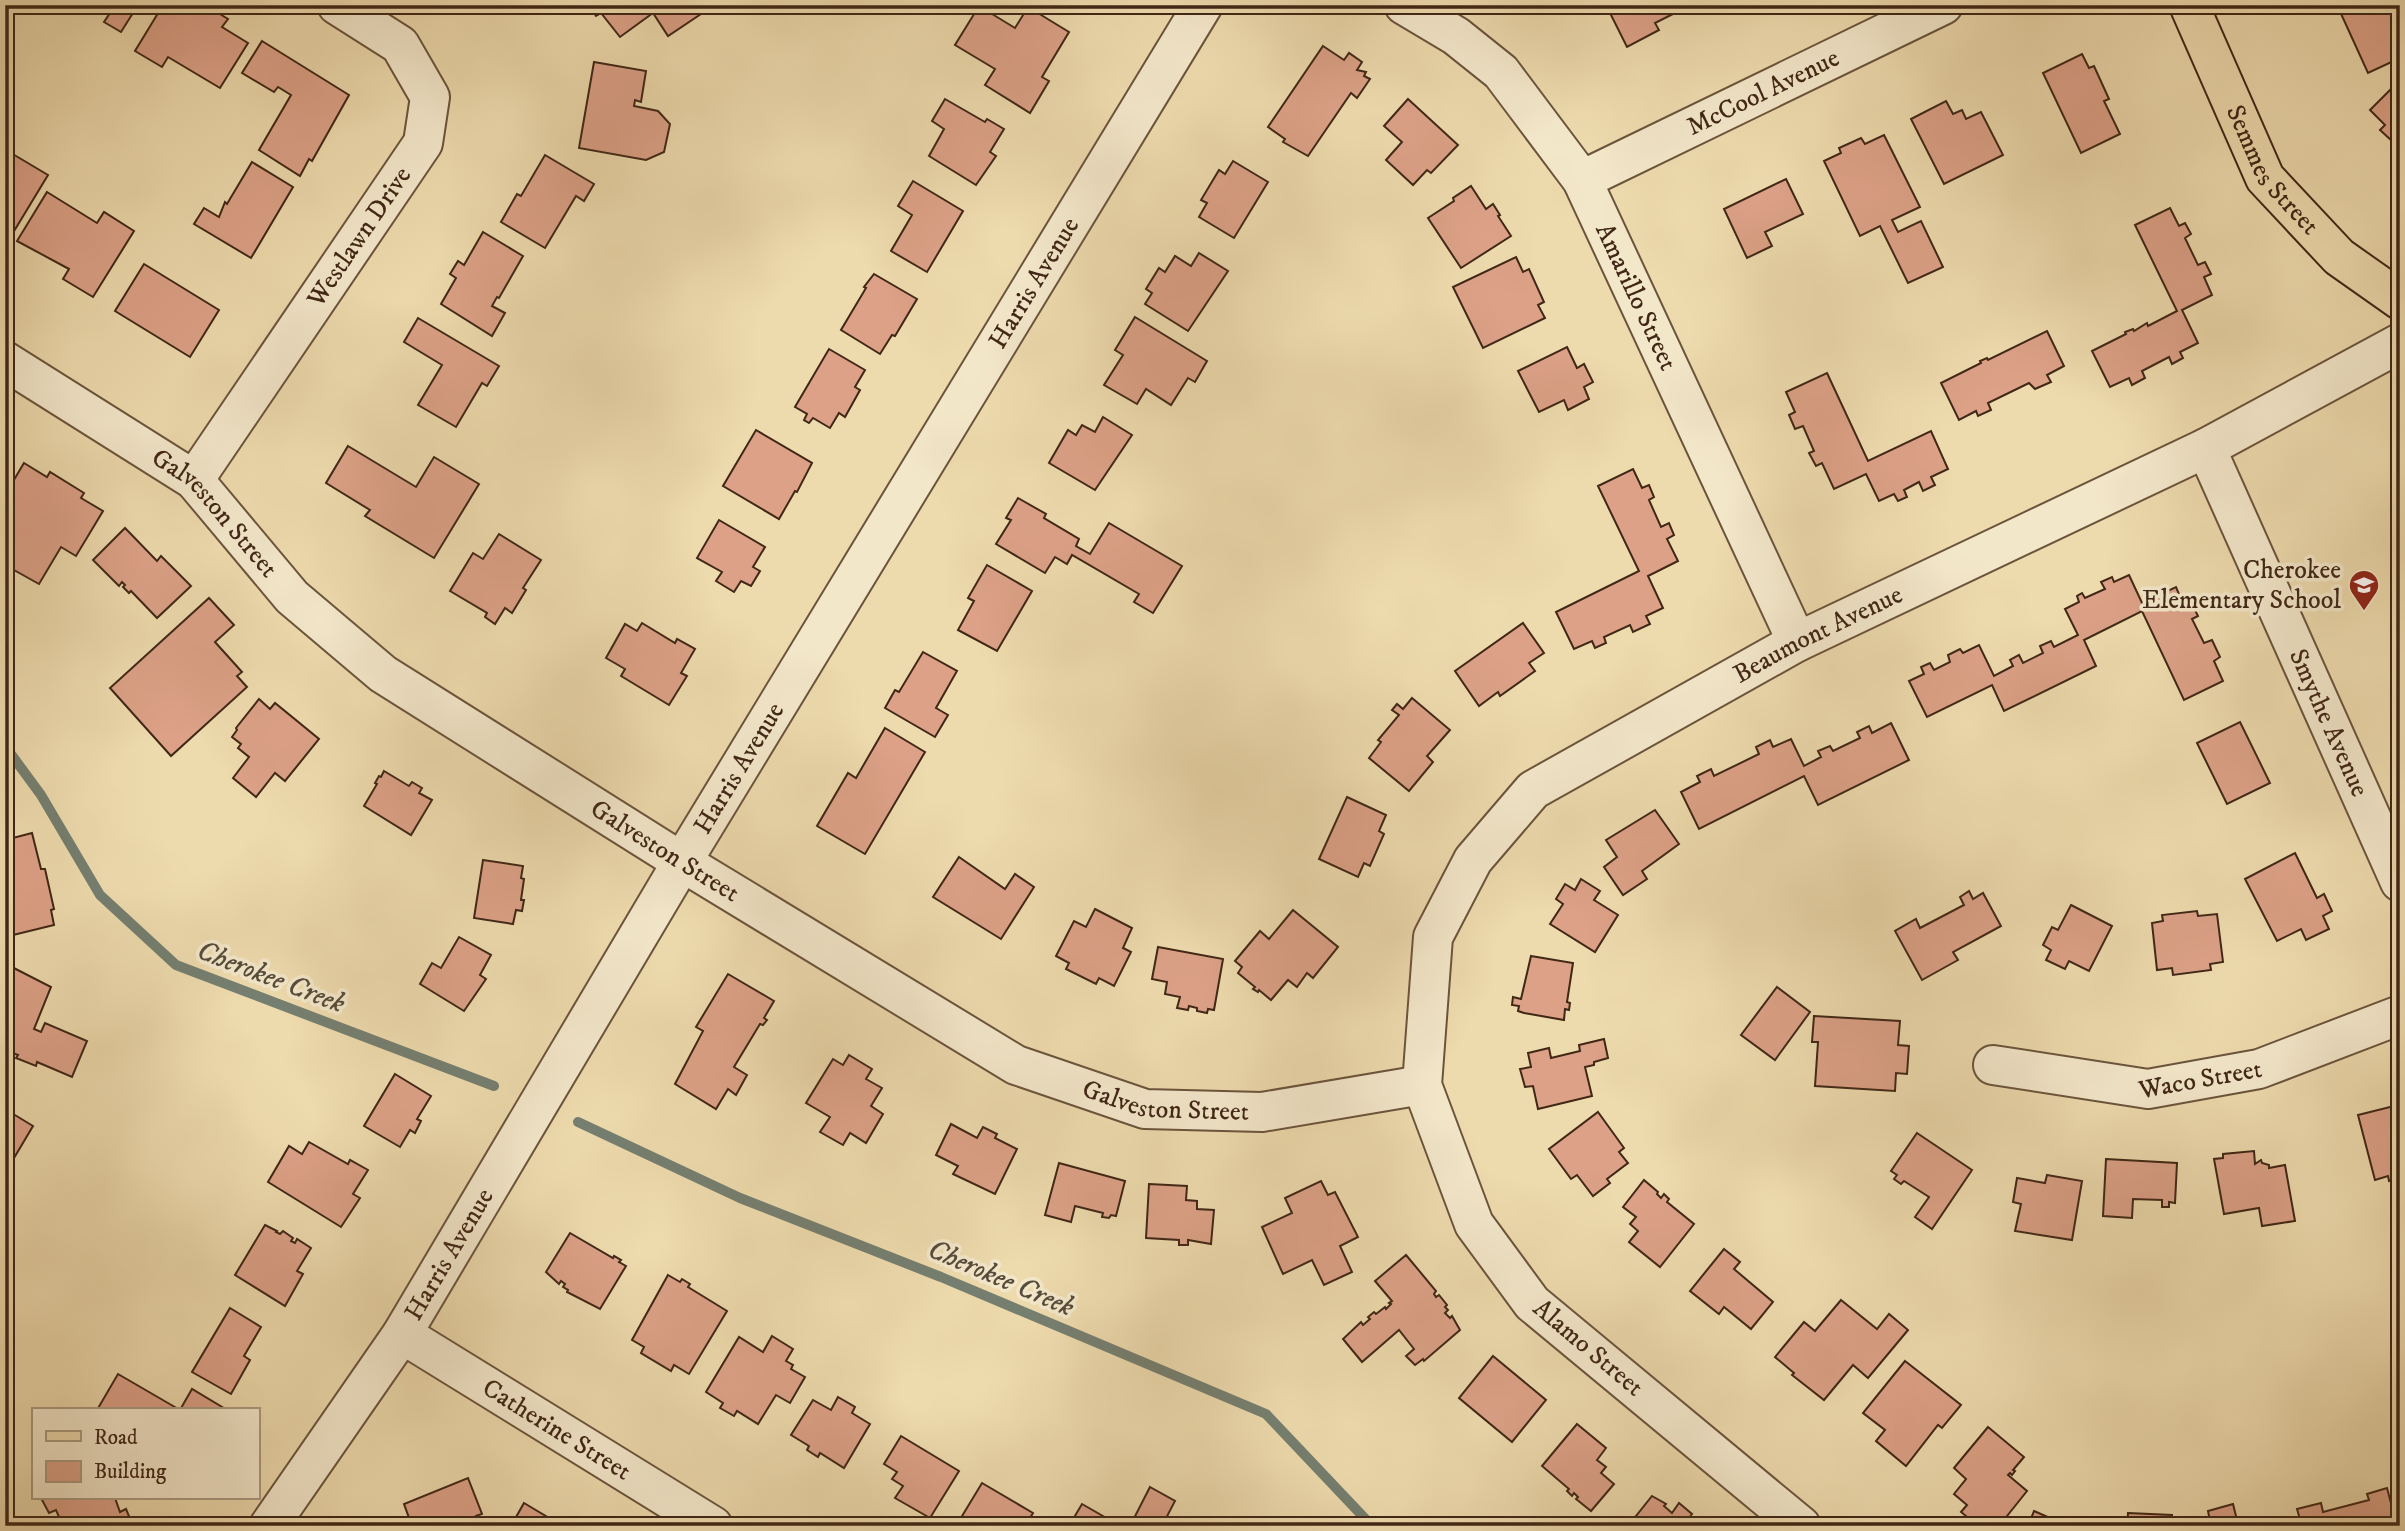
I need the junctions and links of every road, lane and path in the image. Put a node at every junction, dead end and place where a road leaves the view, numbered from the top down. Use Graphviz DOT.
graph roads {
  1 [pos="337,5"];
  2 [pos="1203,5"];
  3 [pos="1405,5"];
  4 [pos="1943,5"];
  5 [pos="2189,5"];
  6 [pos="1583,180"];
  7 [pos="2400,300"];
  8 [pos="2400,343"];
  9 [pos="5,361"];
  10 [pos="2206,448"];
  11 [pos="194,480"];
  12 [pos="1797,642"];
  13 [pos="682,862"];
  14 [pos="2400,883"];
  15 [pos="2400,1015"];
  16 [pos="1993,1065"];
  17 [pos="1422,1085"];
  18 [pos="401,1334"];
  19 [pos="269,1526"];
  20 [pos="713,1526"];
  21 [pos="1801,1526"];
  1 -- 11 [label="street, Westlawn Drive"];
  2 -- 13 [label="street, Harris Avenue"];
  3 -- 6 [label="street, Amarillo Street"];
  4 -- 6 [label="street, McCool Avenue"];
  5 -- 7 [label="main road, Semmes Street"];
  6 -- 12 [label="street, Amarillo Street"];
  8 -- 10 [label="street, Beaumont Avenue"];
  9 -- 11 [label="street, Galveston Street"];
  10 -- 12 [label="street, Beaumont Avenue"];
  10 -- 14 [label="street, Smythe Avenue"];
  11 -- 13 [label="street, Galveston Street"];
  12 -- 17 [label="street, Beaumont Avenue"];
  13 -- 17 [label="street, Galveston Street"];
  13 -- 18 [label="street, Harris Avenue"];
  15 -- 16 [label="street, Waco Street"];
  17 -- 21 [label="street, Alamo Street"];
  18 -- 19 [label="street, Harris Avenue"];
  18 -- 20 [label="street, Catherine Street"];
}
